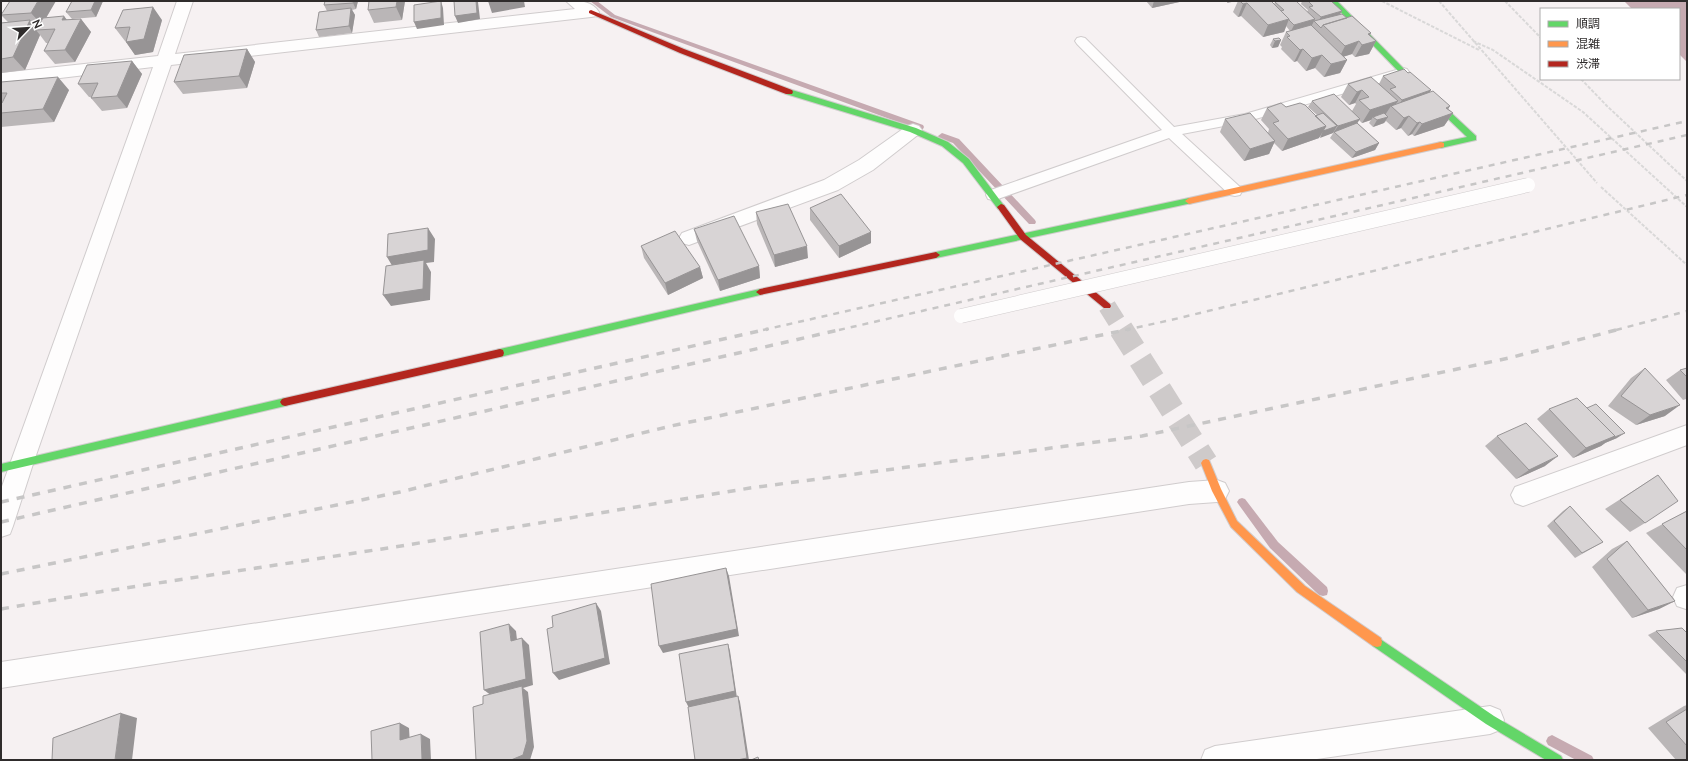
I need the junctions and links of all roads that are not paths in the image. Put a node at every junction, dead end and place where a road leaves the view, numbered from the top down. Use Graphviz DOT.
graph roads {
  1 [pos="185,1"];
  2 [pos="574,1"];
  3 [pos="1333,1"];
  4 [pos="591,12"];
  5 [pos="1081,41"];
  6 [pos="164,61"];
  7 [pos="1403,72"];
  8 [pos="1,79"];
  9 [pos="913,130"];
  10 [pos="1171,132"];
  11 [pos="1528,185"];
  12 [pos="1235,191"];
  13 [pos="995,195"];
  14 [pos="1023,237"];
  15 [pos="689,238"];
  16 [pos="1107,306"];
  17 [pos="960,316"];
  18 [pos="1687,435"];
  19 [pos="1206,463"];
  20 [pos="11,466"];
  21 [pos="1217,491"];
  22 [pos="1523,495"];
  23 [pos="1,526"];
  24 [pos="1,675"];
  25 [pos="1490,720"];
  26 [pos="1215,760"];
  27 [pos="1557,760"];
  1 -- 6 [label="street"];
  2 -- 4 [label="street"];
  3 -- 7 [label="street"];
  4 -- 6 [label="street"];
  4 -- 9 [label="street"];
  5 -- 10 [label="lane"];
  6 -- 8 [label="street"];
  6 -- 20 [label="street"];
  7 -- 10 [label="lane"];
  7 -- 12 [label="street"];
  9 -- 13 [label="street"];
  9 -- 15 [label="street"];
  10 -- 12 [label="lane"];
  10 -- 13 [label="lane"];
  11 -- 17 [label="lane, bridge"];
  12 -- 14 [label="street"];
  13 -- 14 [label="street"];
  14 -- 16 [label="street"];
  14 -- 20 [label="street"];
  18 -- 22 [label="street"];
  19 -- 21 [label="street"];
  20 -- 23 [label="street"];
  21 -- 24 [label="street"];
  21 -- 25 [label="street"];
  25 -- 26 [label="street"];
  25 -- 27 [label="street"];
}
